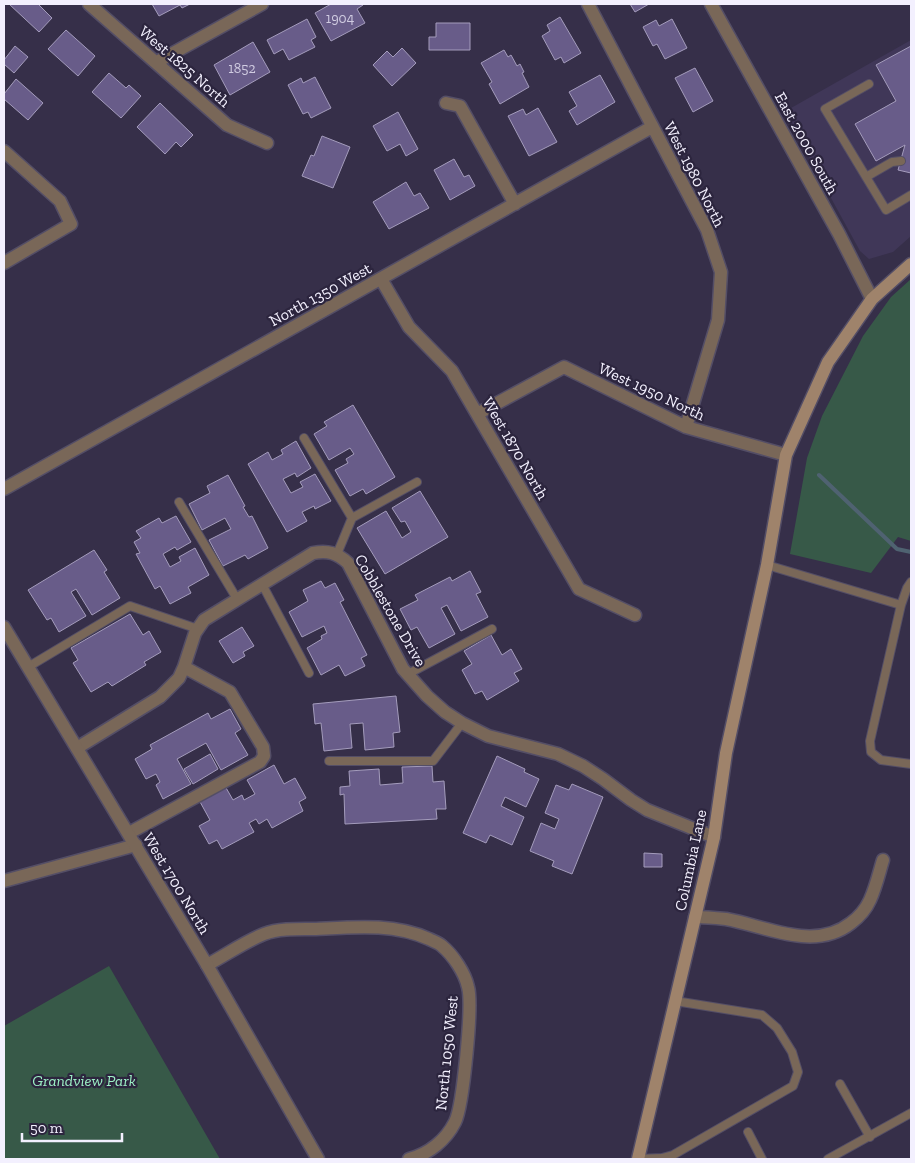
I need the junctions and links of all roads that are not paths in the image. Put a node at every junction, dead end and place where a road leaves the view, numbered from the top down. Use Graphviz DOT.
graph roads {
  1 [pos="89,4"];
  2 [pos="262,4"];
  3 [pos="588,4"];
  4 [pos="711,4"];
  5 [pos="157,62"];
  6 [pos="869,84"];
  7 [pos="446,103"];
  8 [pos="652,128"];
  9 [pos="267,143"];
  10 [pos="4,151"];
  11 [pos="901,161"];
  12 [pos="866,177"];
  13 [pos="911,195"];
  14 [pos="515,204"];
  15 [pos="4,263"];
  16 [pos="911,264"];
  17 [pos="381,279"];
  18 [pos="872,299"];
  19 [pos="477,414"];
  20 [pos="686,427"];
  21 [pos="304,438"];
  22 [pos="786,455"];
  23 [pos="417,482"];
  24 [pos="4,489"];
  25 [pos="179,502"];
  26 [pos="352,518"];
  27 [pos="337,554"];
  28 [pos="767,565"];
  29 [pos="911,582"];
  30 [pos="262,584"];
  31 [pos="237,599"];
  32 [pos="901,606"];
  33 [pos="635,615"];
  34 [pos="4,627"];
  35 [pos="198,629"];
  36 [pos="492,629"];
  37 [pos="28,667"];
  38 [pos="184,667"];
  39 [pos="309,672"];
  40 [pos="408,674"];
  41 [pos="462,723"];
  42 [pos="77,748"];
  43 [pos="329,761"];
  44 [pos="911,764"];
  45 [pos="129,833"];
  46 [pos="714,838"];
  47 [pos="136,845"];
  48 [pos="883,860"];
  49 [pos="4,881"];
  50 [pos="695,917"];
  51 [pos="207,965"];
  52 [pos="675,1001"];
  53 [pos="840,1084"];
  54 [pos="911,1115"];
  55 [pos="748,1132"];
  56 [pos="870,1137"];
  57 [pos="318,1159"];
  58 [pos="409,1159"];
  59 [pos="638,1159"];
  60 [pos="762,1159"];
  61 [pos="828,1159"];
  1 -- 5 [label="street, West 1825 North"];
  2 -- 5 [label="street"];
  3 -- 8 [label="street, West 1980 North"];
  4 -- 18 [label="street, East 2000 South"];
  5 -- 9 [label="street, West 1825 North"];
  6 -- 12 [label="lane"];
  7 -- 14 [label="street"];
  8 -- 14 [label="street, North 1350 West"];
  8 -- 20 [label="street, West 1980 North"];
  10 -- 15 [label="street"];
  11 -- 12 [label="lane"];
  12 -- 13 [label="lane"];
  14 -- 17 [label="street, North 1350 West"];
  16 -- 18 [label="main road, Columbia Lane"];
  17 -- 19 [label="street, West 1870 North"];
  17 -- 24 [label="street, North 1350 West"];
  18 -- 22 [label="main road, Columbia Lane"];
  19 -- 20 [label="street, West 1950 North"];
  19 -- 33 [label="street, West 1870 North"];
  20 -- 22 [label="street, West 1950 North"];
  21 -- 26 [label="lane"];
  22 -- 28 [label="main road, Columbia Lane"];
  23 -- 26 [label="lane"];
  25 -- 31 [label="lane"];
  26 -- 27 [label="lane"];
  27 -- 30 [label="street, Cobblestone Drive"];
  27 -- 40 [label="street, Cobblestone Drive"];
  28 -- 32 [label="lane"];
  28 -- 46 [label="main road, Columbia Lane"];
  29 -- 32 [label="lane"];
  30 -- 31 [label="street, Cobblestone Drive"];
  30 -- 39 [label="lane"];
  31 -- 35 [label="street, Cobblestone Drive"];
  32 -- 44 [label="lane"];
  34 -- 37 [label="street, West 1700 North"];
  35 -- 37 [label="lane"];
  35 -- 38 [label="street, Cobblestone Drive"];
  36 -- 40 [label="lane"];
  37 -- 42 [label="street, West 1700 North"];
  38 -- 42 [label="street, Cobblestone Drive"];
  38 -- 45 [label="street"];
  40 -- 41 [label="street, Cobblestone Drive"];
  41 -- 43 [label="lane"];
  41 -- 46 [label="street, Cobblestone Drive"];
  42 -- 45 [label="street, West 1700 North"];
  45 -- 47 [label="street, West 1700 North"];
  46 -- 50 [label="main road, Columbia Lane"];
  47 -- 49 [label="street"];
  47 -- 51 [label="street, West 1700 North"];
  48 -- 50 [label="street"];
  50 -- 52 [label="main road, Columbia Lane"];
  51 -- 57 [label="street, West 1700 North"];
  51 -- 58 [label="street, North 1050 West"];
  52 -- 59 [label="main road, Columbia Lane"];
  52 -- 59 [label="lane"];
  53 -- 56 [label="lane"];
  54 -- 56 [label="lane"];
  55 -- 60 [label="lane"];
  56 -- 61 [label="lane"];
}
